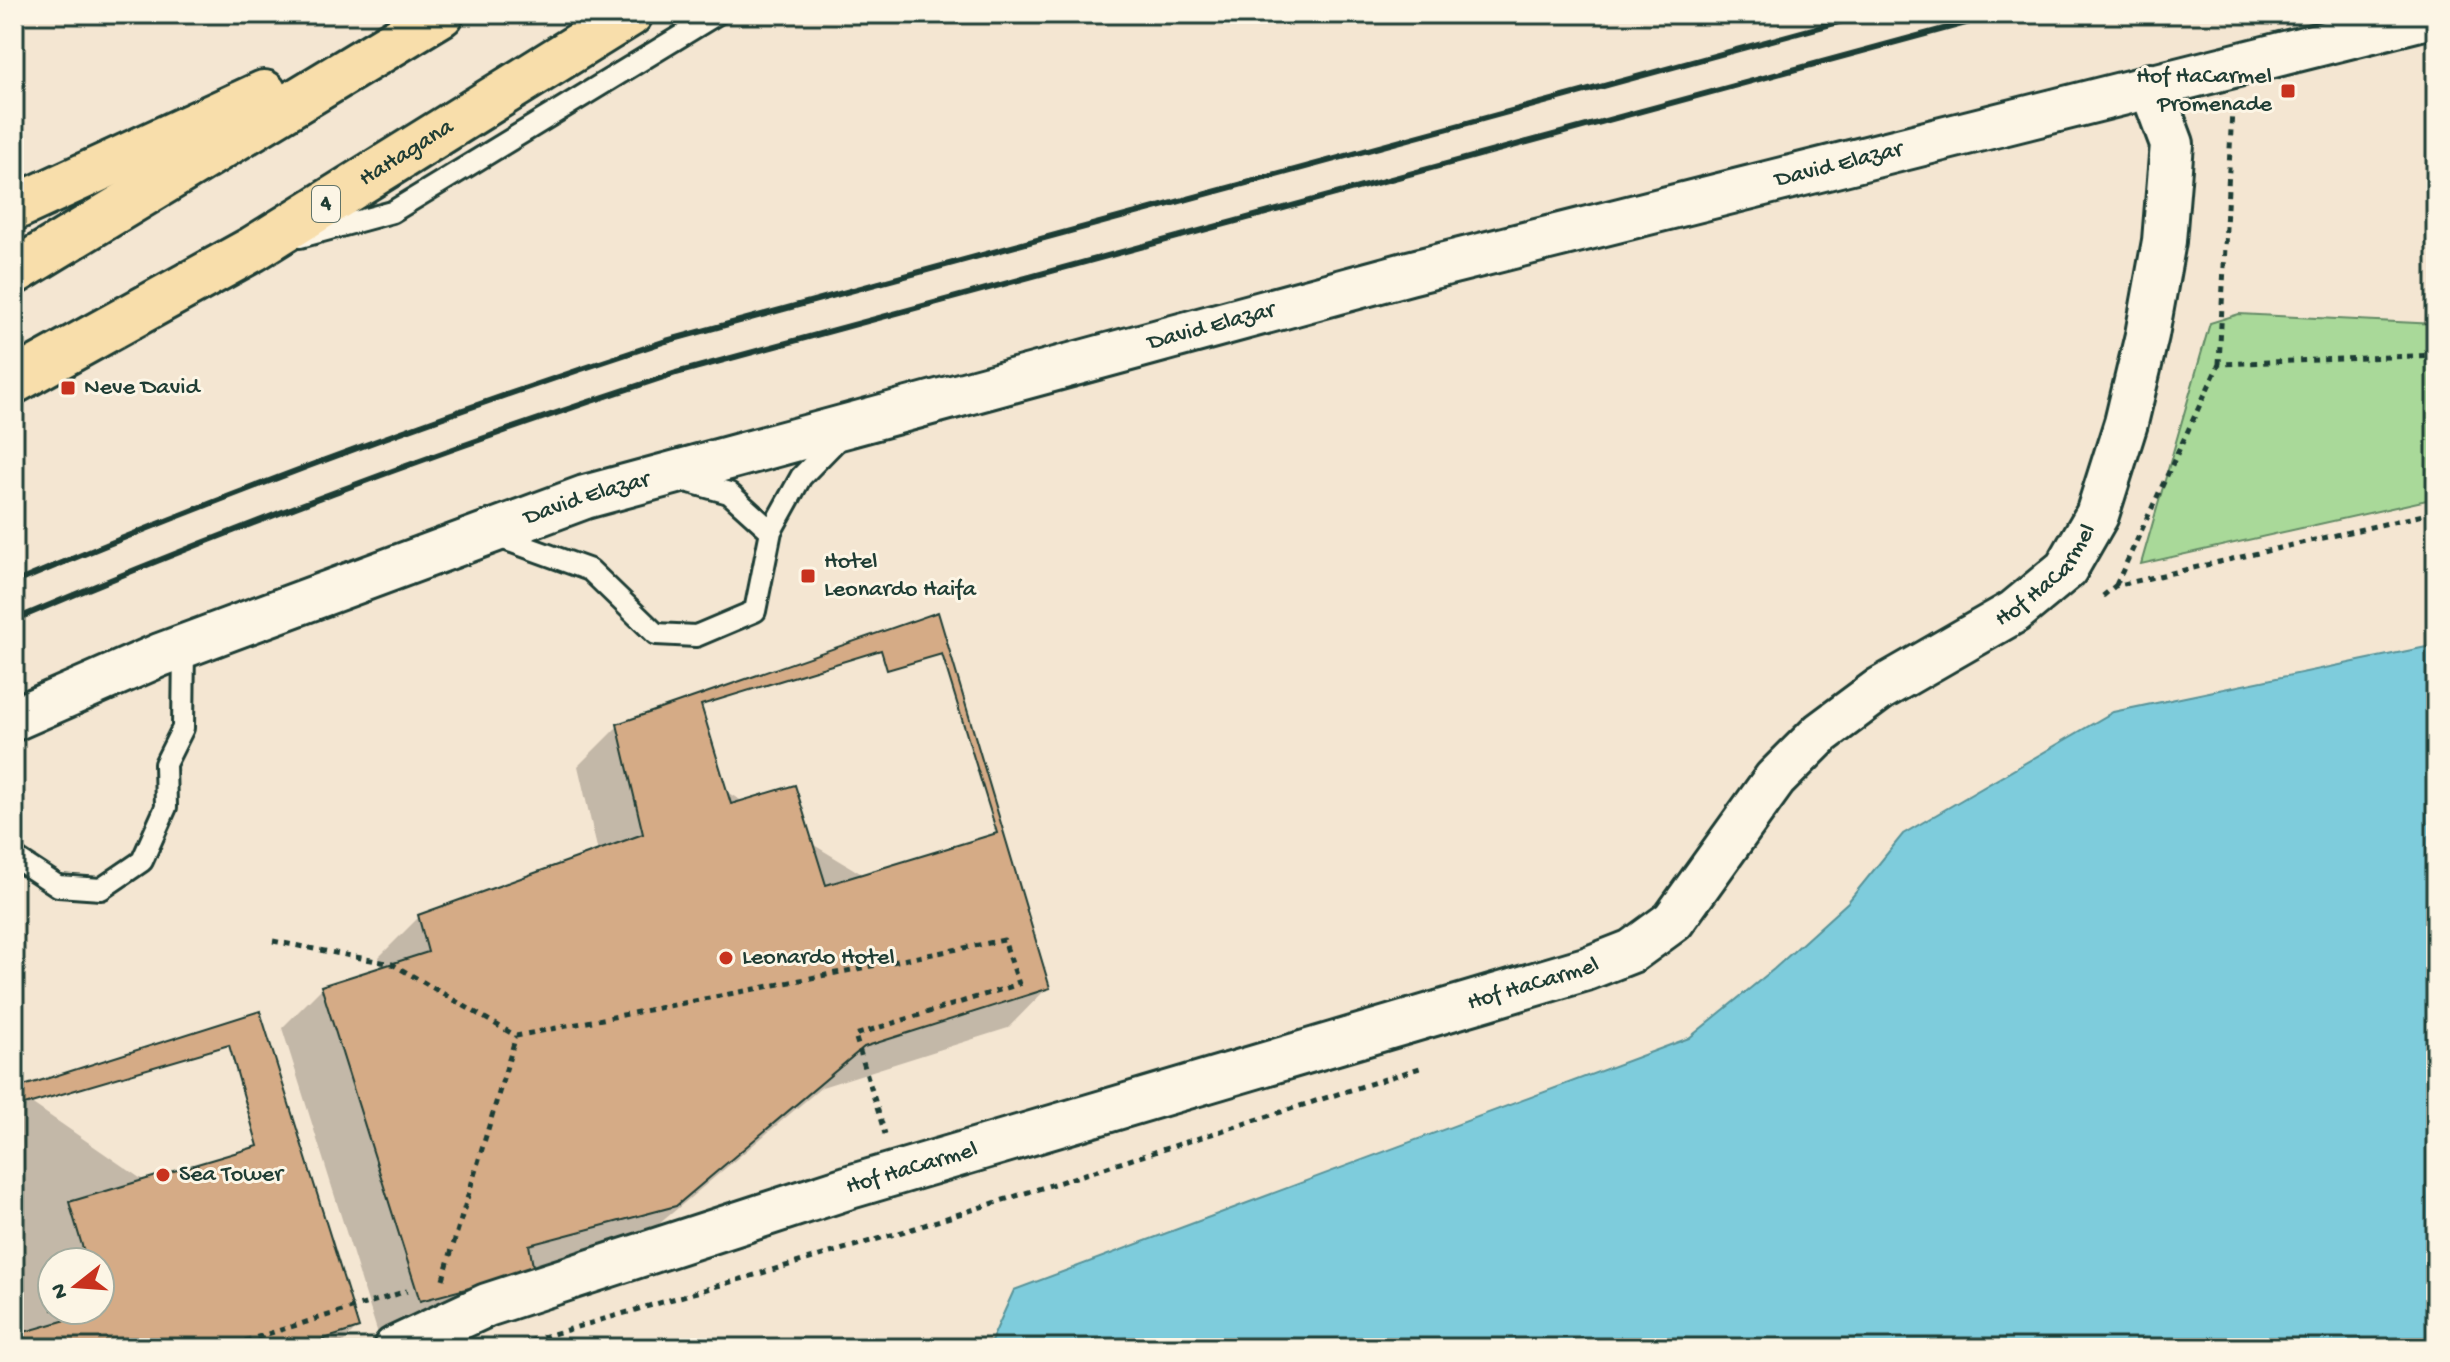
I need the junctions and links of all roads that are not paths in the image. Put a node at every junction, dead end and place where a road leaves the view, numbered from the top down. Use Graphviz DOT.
graph roads {
  1 [pos="433,14"];
  2 [pos="441,14"];
  3 [pos="630,14"];
  4 [pos="717,14"];
  5 [pos="2436,15"];
  6 [pos="2150,85"];
  7 [pos="14,208"];
  8 [pos="253,249"];
  9 [pos="14,272"];
  10 [pos="14,381"];
  11 [pos="852,424"];
  12 [pos="665,475"];
  13 [pos="771,531"];
  14 [pos="487,533"];
  15 [pos="184,646"];
  16 [pos="14,719"];
  17 [pos="14,857"];
  18 [pos="395,1348"];
  1 -- 7 [label="highway"];
  2 -- 9 [label="highway"];
  3 -- 8 [label="highway, HaHagana / 4"];
  4 -- 8 [label="lane"];
  5 -- 6 [label="street, David Elazar"];
  6 -- 11 [label="street, David Elazar"];
  6 -- 18 [label="street, Hof HaCarmel"];
  8 -- 10 [label="highway, HaHagana / 4"];
  11 -- 12 [label="street, David Elazar"];
  11 -- 13 [label="lane"];
  12 -- 13 [label="lane"];
  12 -- 14 [label="street, David Elazar"];
  13 -- 14 [label="lane"];
  14 -- 15 [label="street, David Elazar"];
  15 -- 16 [label="street, David Elazar"];
  15 -- 17 [label="lane"];
}
